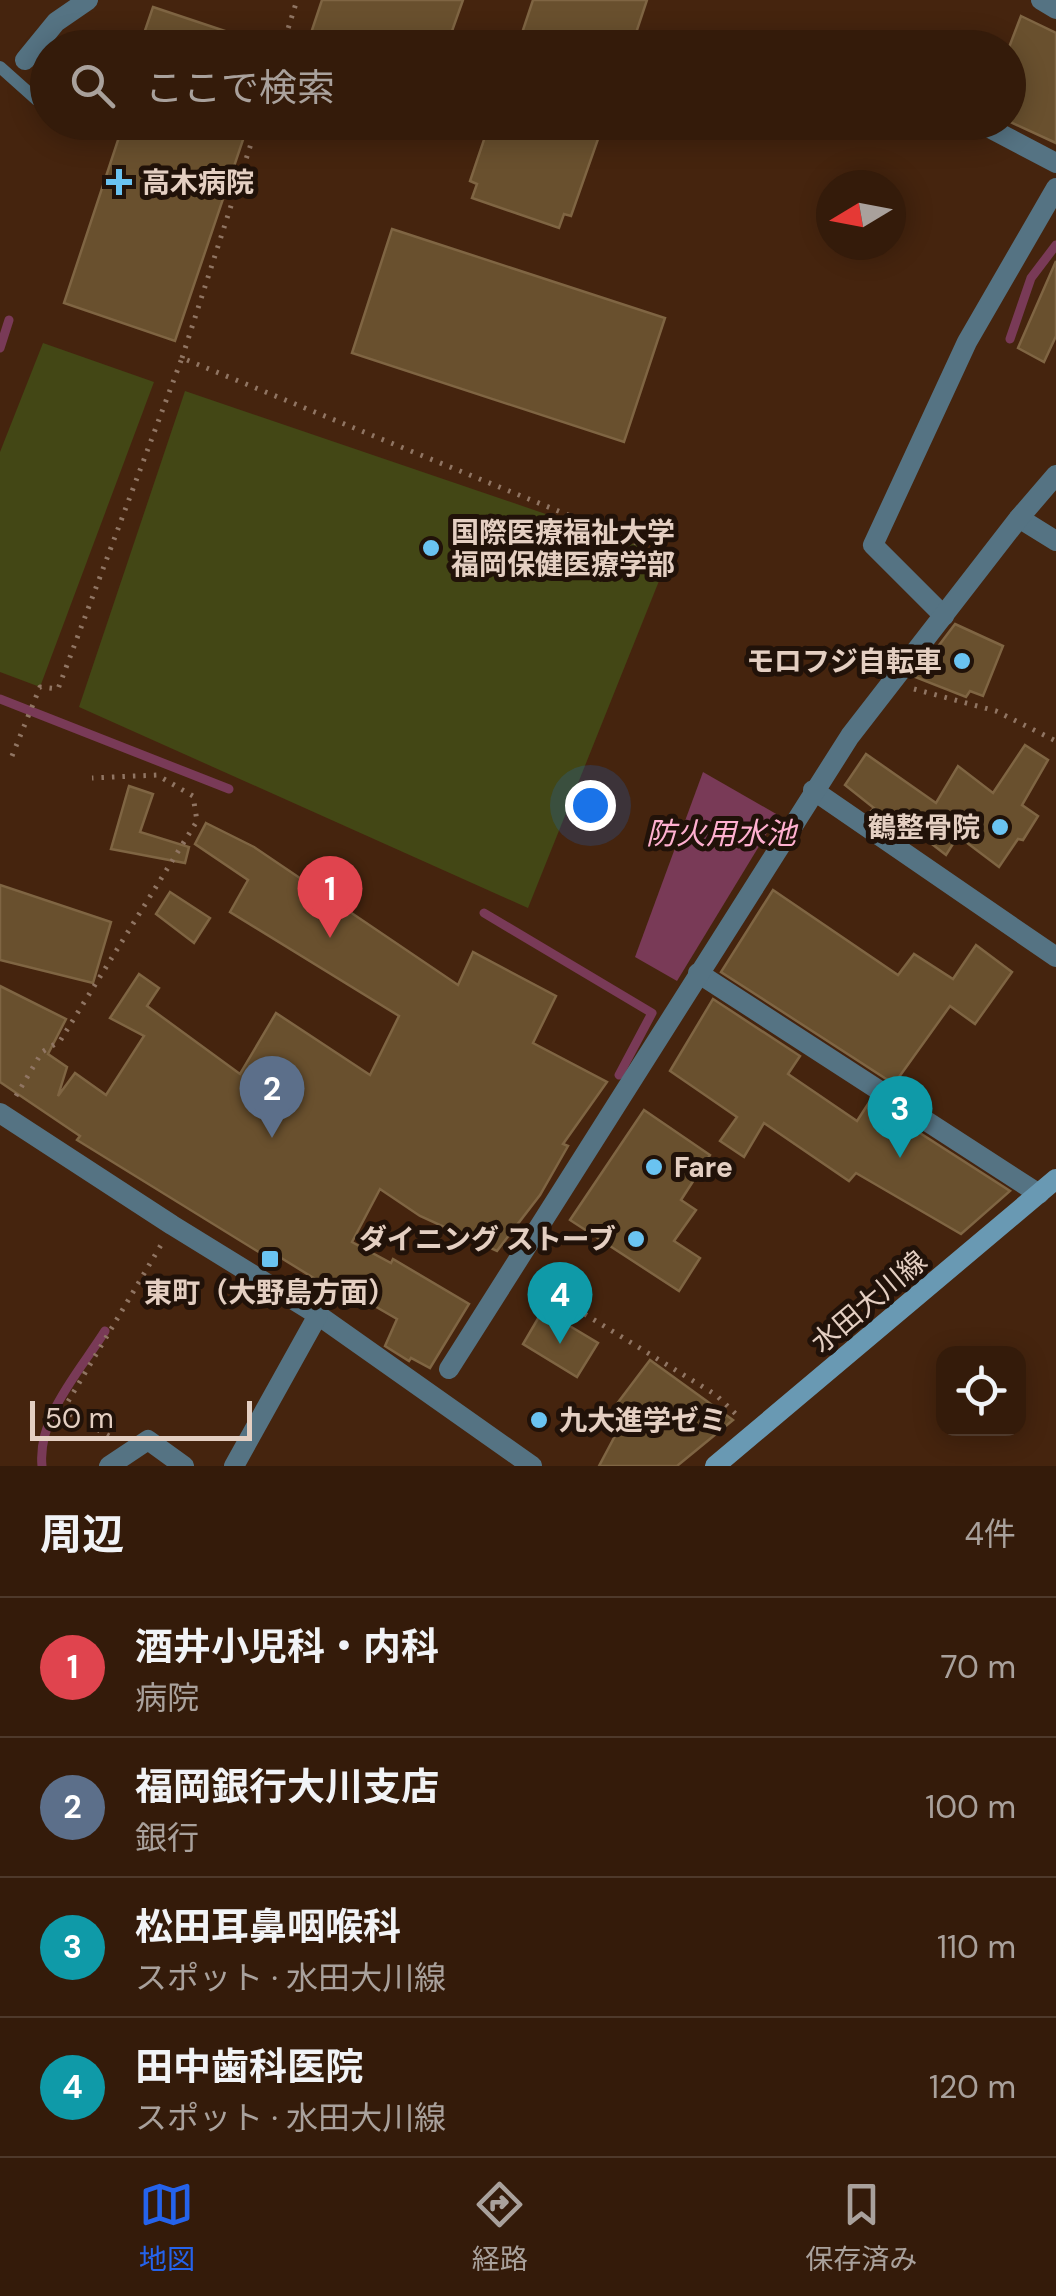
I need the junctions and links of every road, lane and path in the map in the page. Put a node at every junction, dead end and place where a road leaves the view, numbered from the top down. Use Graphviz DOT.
graph roads {
  1 [pos="88,0"];
  2 [pos="297,0"];
  3 [pos="1040,0"];
  4 [pos="1056,8"];
  5 [pos="49,30"];
  6 [pos="288,30"];
  7 [pos="30,54"];
  8 [pos="25,60"];
  9 [pos="1,69"];
  10 [pos="30,94"];
  11 [pos="252,140"];
  12 [pos="1012,140"];
  13 [pos="1056,163"];
  14 [pos="1056,188"];
  15 [pos="182,358"];
  16 [pos="1056,475"];
  17 [pos="1018,518"];
  18 [pos="1056,541"];
  19 [pos="670,556"];
  20 [pos="944,616"];
  21 [pos="893,683"];
  22 [pos="1056,741"];
  23 [pos="12,756"];
  24 [pos="92,778"];
  25 [pos="813,790"];
  26 [pos="1056,956"];
  27 [pos="698,973"];
  28 [pos="2,1115"];
  29 [pos="1056,1179"];
  30 [pos="1039,1194"];
  31 [pos="172,1225"];
  32 [pos="512,1270"];
  33 [pos="318,1315"];
  34 [pos="450,1369"];
  35 [pos="755,1432"];
  36 [pos="133,1450"];
  37 [pos="108,1466"];
  38 [pos="184,1466"];
  39 [pos="234,1466"];
  40 [pos="532,1466"];
  41 [pos="715,1466"];
  1 -- 5 [label="street"];
  2 -- 6 [label="path"];
  3 -- 4 [label="street"];
  7 -- 8 [label="street"];
  8 -- 9 [label="lane"];
  9 -- 10 [label="lane"];
  11 -- 15 [label="path"];
  12 -- 13 [label="street"];
  14 -- 20 [label="street"];
  15 -- 19 [label="path"];
  15 -- 23 [label="path"];
  16 -- 17 [label="street"];
  17 -- 18 [label="street"];
  17 -- 20 [label="street"];
  20 -- 21 [label="street"];
  21 -- 22 [label="path"];
  21 -- 25 [label="street"];
  24 -- 28 [label="path"];
  25 -- 26 [label="street"];
  25 -- 27 [label="street"];
  27 -- 30 [label="street"];
  27 -- 32 [label="street"];
  28 -- 31 [label="street"];
  29 -- 30 [label="main road, 水田大川線"];
  30 -- 35 [label="main road, 水田大川線"];
  31 -- 33 [label="street"];
  31 -- 36 [label="path"];
  32 -- 34 [label="street"];
  32 -- 35 [label="path"];
  33 -- 39 [label="street"];
  33 -- 40 [label="street"];
  35 -- 41 [label="main road, 水田大川線"];
  36 -- 37 [label="street"];
  36 -- 38 [label="street"];
}
